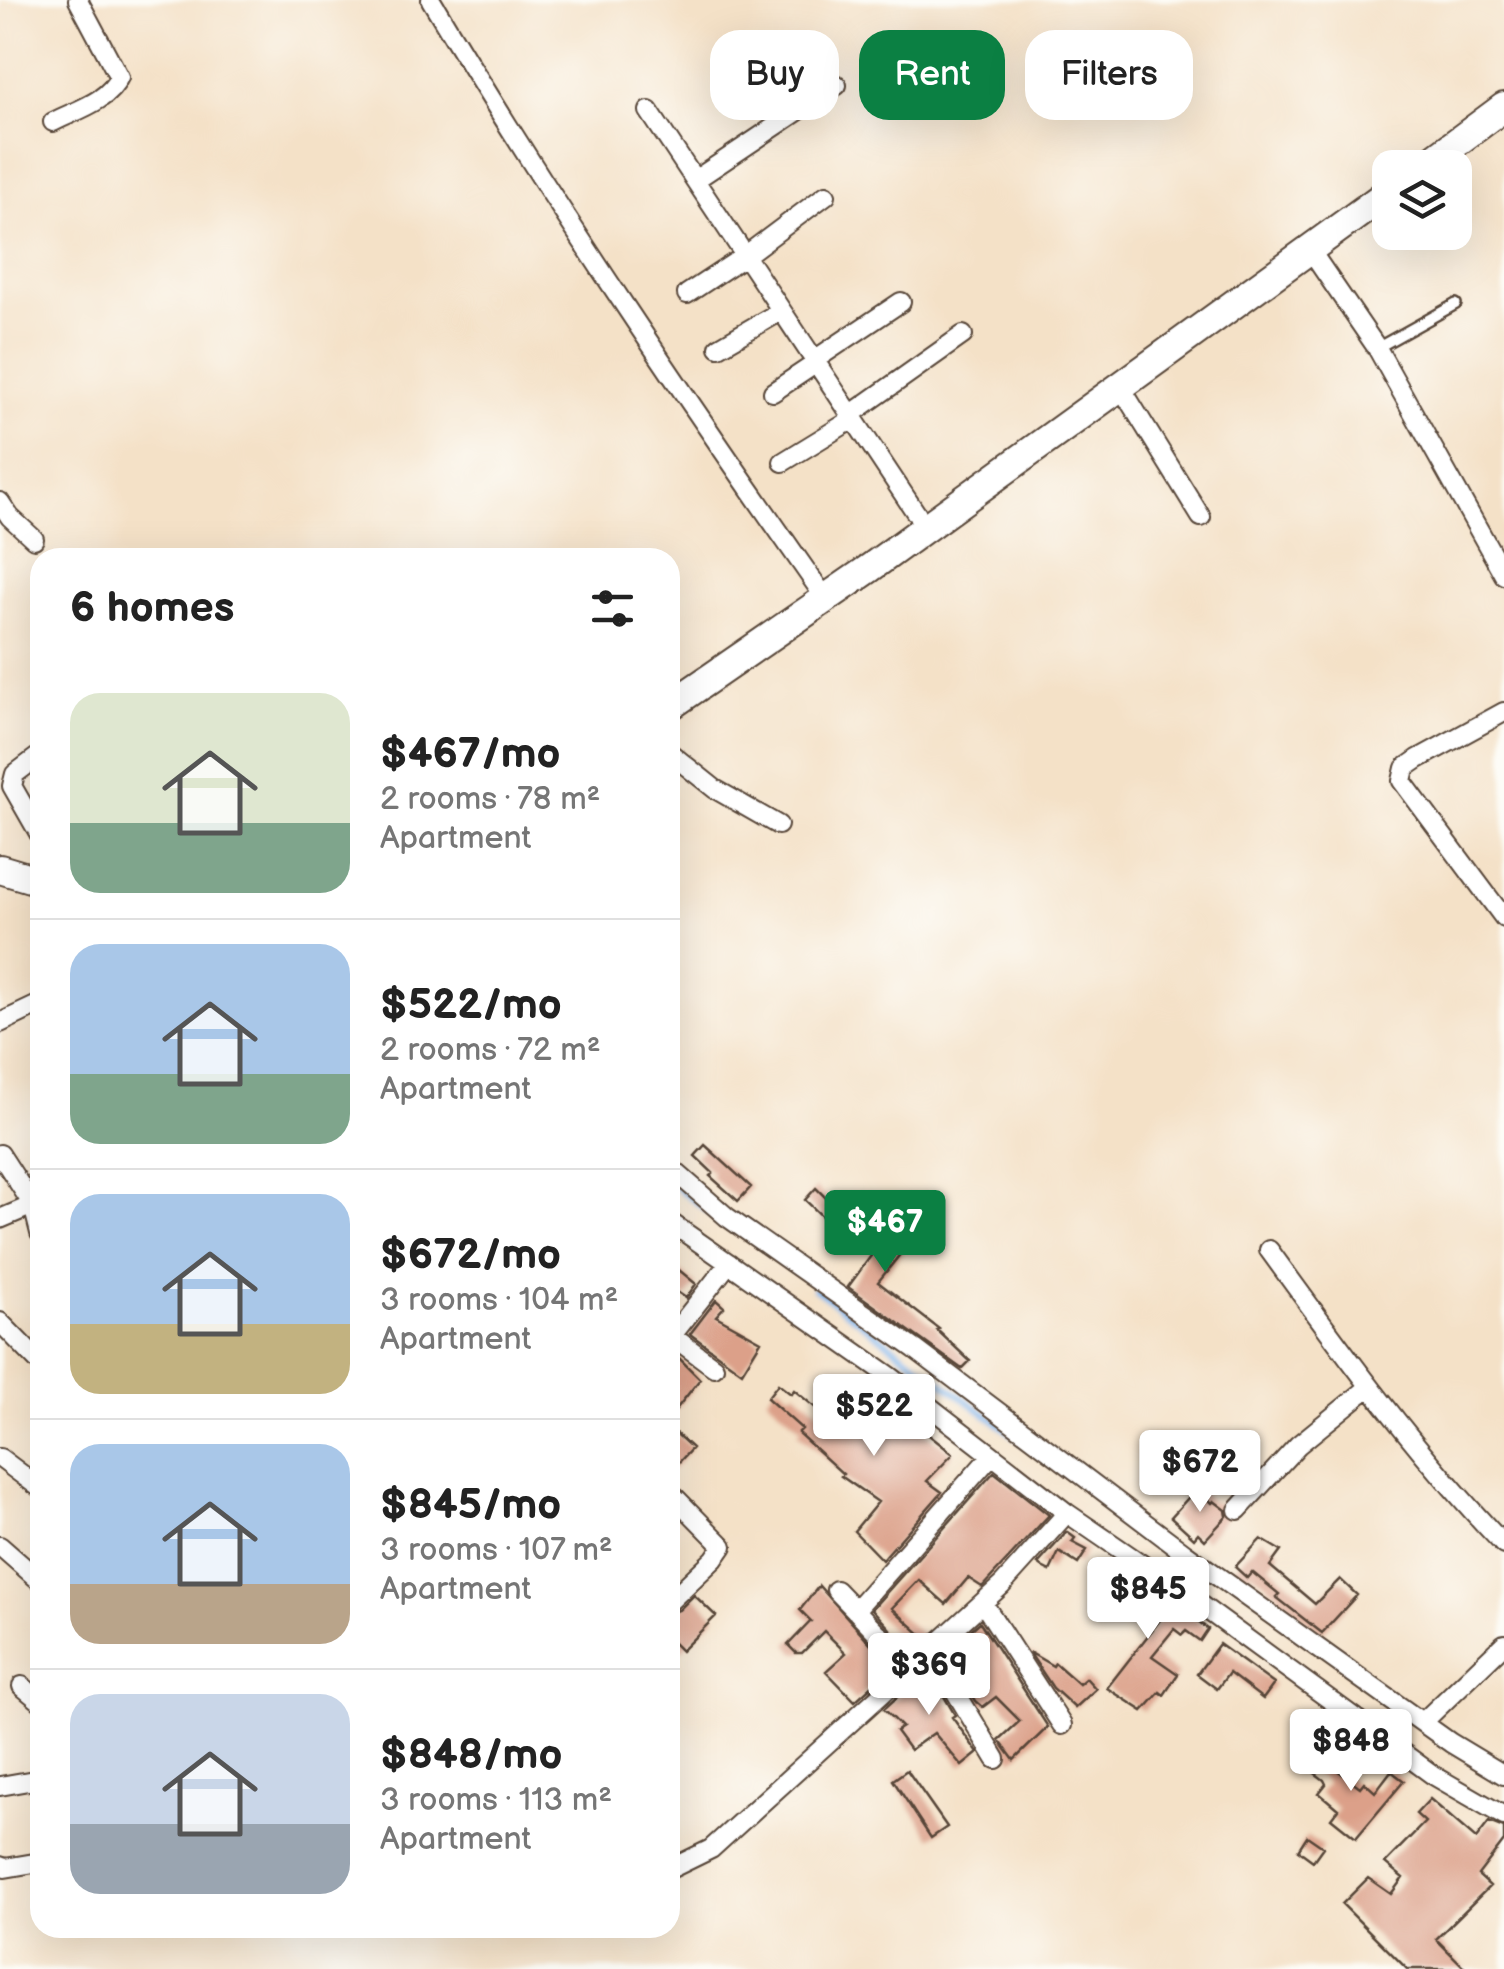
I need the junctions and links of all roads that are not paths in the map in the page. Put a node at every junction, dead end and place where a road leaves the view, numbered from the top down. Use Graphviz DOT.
graph roads {
  1 [pos="78,0"];
  2 [pos="432,0"];
  3 [pos="1504,107"];
  4 [pos="649,112"];
  5 [pos="785,120"];
  6 [pos="53,122"];
  7 [pos="1446,150"];
  8 [pos="695,180"];
  9 [pos="826,195"];
  10 [pos="1372,204"];
  11 [pos="1310,250"];
  12 [pos="746,255"];
  13 [pos="687,294"];
  14 [pos="902,302"];
  15 [pos="1456,304"];
  16 [pos="781,311"];
  17 [pos="963,336"];
  18 [pos="719,347"];
  19 [pos="1377,348"];
  20 [pos="814,362"];
  21 [pos="1120,386"];
  22 [pos="773,392"];
  23 [pos="852,417"];
  24 [pos="783,462"];
  25 [pos="0,502"];
  26 [pos="1201,517"];
  27 [pos="926,528"];
  28 [pos="34,539"];
  29 [pos="1504,575"];
  30 [pos="826,598"];
  31 [pos="680,699"];
  32 [pos="1504,712"];
  33 [pos="680,761"];
  34 [pos="30,763"];
  35 [pos="30,818"];
  36 [pos="778,825"];
  37 [pos="0,869"];
  38 [pos="30,878"];
  39 [pos="1504,918"];
  40 [pos="30,1009"];
  41 [pos="0,1023"];
  42 [pos="0,1154"];
  43 [pos="680,1176"];
  44 [pos="30,1200"];
  45 [pos="30,1206"];
  46 [pos="0,1220"];
  47 [pos="680,1229"];
  48 [pos="1269,1250"];
  49 [pos="729,1263"];
  50 [pos="0,1322"];
  51 [pos="680,1326"];
  52 [pos="680,1343"];
  53 [pos="30,1353"];
  54 [pos="714,1368"];
  55 [pos="1368,1388"];
  56 [pos="991,1456"];
  57 [pos="0,1458"];
  58 [pos="30,1480"];
  59 [pos="680,1502"];
  60 [pos="1238,1510"];
  61 [pos="1067,1513"];
  62 [pos="1504,1545"];
  63 [pos="0,1546"];
  64 [pos="30,1572"];
  65 [pos="836,1590"];
  66 [pos="680,1591"];
  67 [pos="983,1603"];
  68 [pos="855,1610"];
  69 [pos="1504,1644"];
  70 [pos="889,1645"];
  71 [pos="931,1651"];
  72 [pos="22,1686"];
  73 [pos="30,1693"];
  74 [pos="1423,1722"];
  75 [pos="1062,1725"];
  76 [pos="996,1758"];
  77 [pos="1504,1775"];
  78 [pos="30,1782"];
  79 [pos="0,1786"];
  80 [pos="1504,1816"];
  81 [pos="30,1864"];
  82 [pos="680,1864"];
  83 [pos="0,1866"];
  1 -- 6 [label="street"];
  2 -- 30 [label="street"];
  3 -- 7 [label="street"];
  4 -- 8 [label="street"];
  5 -- 8 [label="street"];
  8 -- 12 [label="street"];
  9 -- 12 [label="street"];
  10 -- 11 [label="street"];
  11 -- 19 [label="street"];
  11 -- 21 [label="street"];
  12 -- 13 [label="street"];
  12 -- 16 [label="street"];
  14 -- 20 [label="street"];
  15 -- 19 [label="lane"];
  16 -- 18 [label="street"];
  16 -- 20 [label="street"];
  17 -- 23 [label="street"];
  19 -- 29 [label="street"];
  20 -- 22 [label="street"];
  20 -- 23 [label="street"];
  21 -- 26 [label="street"];
  21 -- 27 [label="street"];
  23 -- 24 [label="street"];
  23 -- 27 [label="street"];
  25 -- 28 [label="street"];
  27 -- 30 [label="street"];
  30 -- 31 [label="street"];
  32 -- 39 [label="street"];
  33 -- 36 [label="street"];
  34 -- 35 [label="street"];
  37 -- 38 [label="street"];
  40 -- 41 [label="street"];
  42 -- 44 [label="street"];
  43 -- 74 [label="street"];
  45 -- 46 [label="street"];
  47 -- 49 [label="street"];
  48 -- 55 [label="street"];
  49 -- 51 [label="street"];
  49 -- 56 [label="street"];
  50 -- 53 [label="street"];
  52 -- 54 [label="street"];
  55 -- 60 [label="street"];
  55 -- 62 [label="street"];
  56 -- 61 [label="street"];
  56 -- 68 [label="street"];
  57 -- 58 [label="street"];
  59 -- 66 [label="street"];
  61 -- 67 [label="street"];
  61 -- 80 [label="street"];
  63 -- 64 [label="street"];
  65 -- 68 [label="street"];
  67 -- 71 [label="street"];
  67 -- 75 [label="street"];
  68 -- 70 [label="street"];
  69 -- 74 [label="street"];
  71 -- 76 [label="street"];
  71 -- 82 [label="street"];
  72 -- 73 [label="street"];
  74 -- 77 [label="street"];
  78 -- 79 [label="street"];
  81 -- 83 [label="street"];
}
